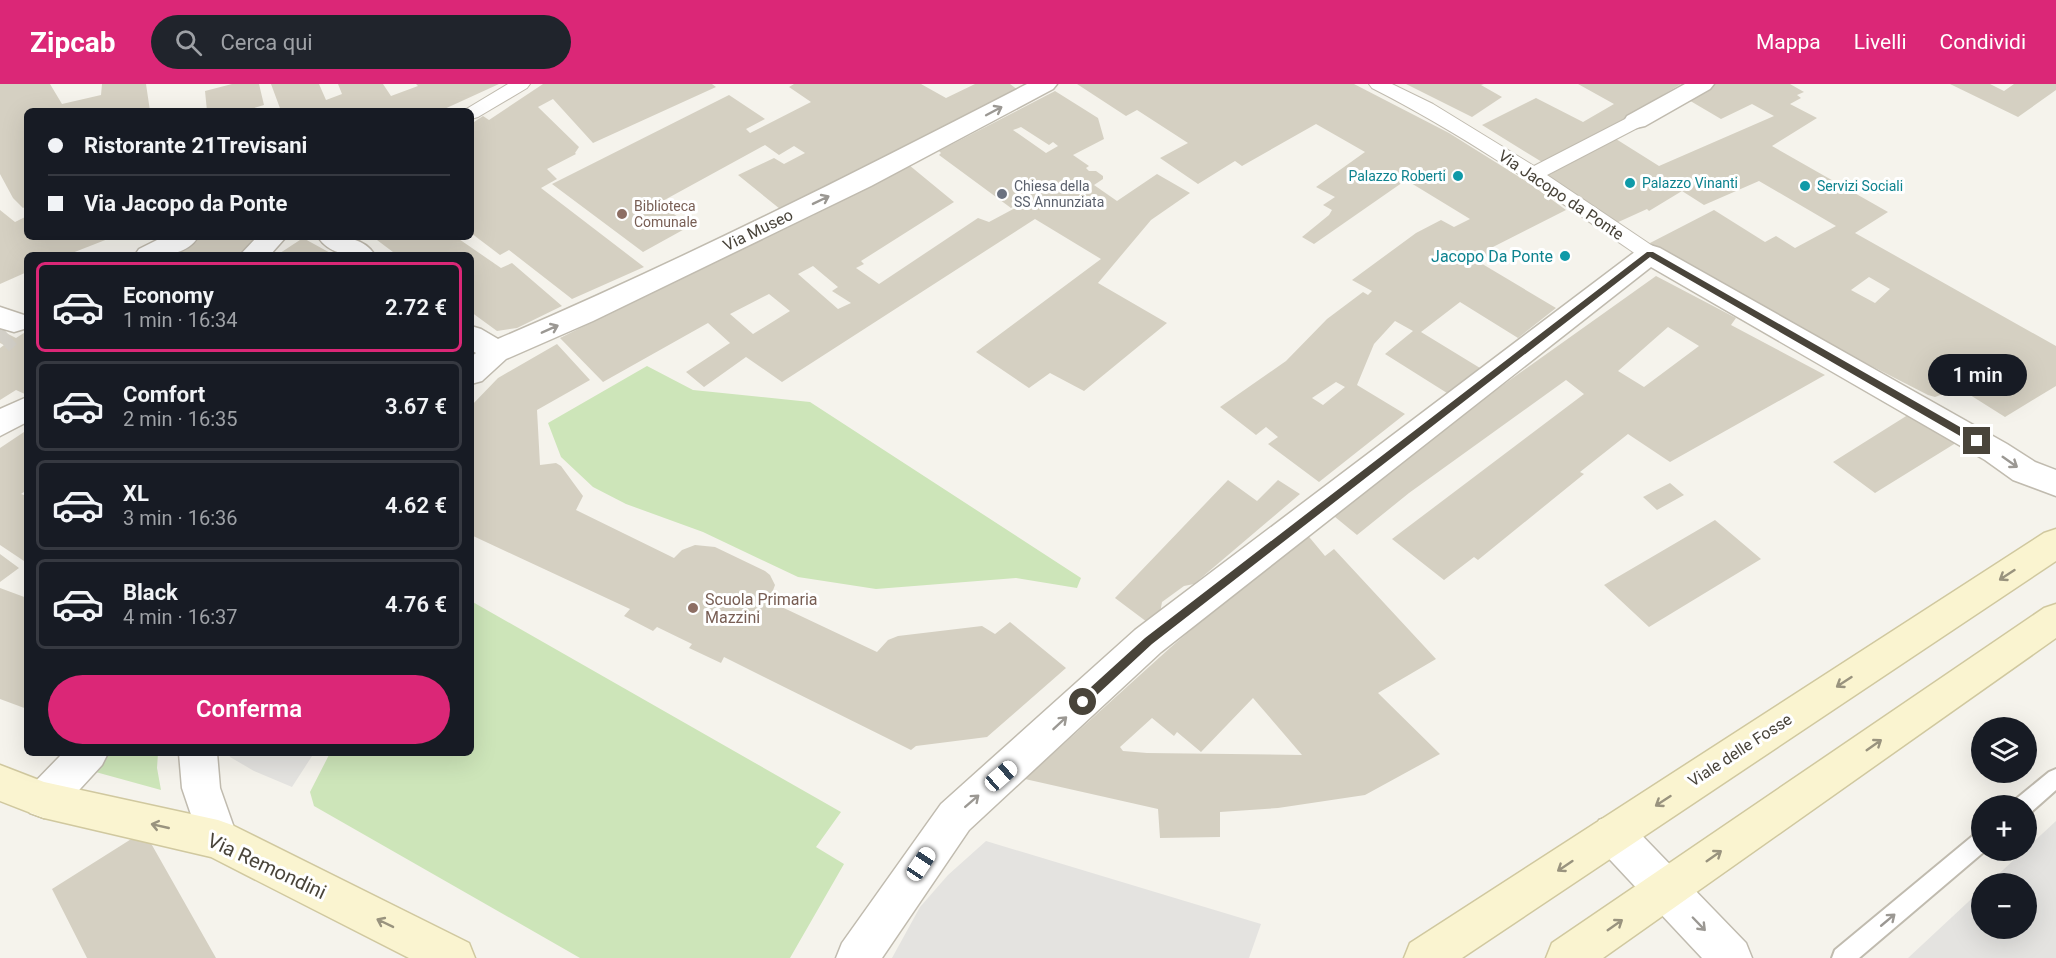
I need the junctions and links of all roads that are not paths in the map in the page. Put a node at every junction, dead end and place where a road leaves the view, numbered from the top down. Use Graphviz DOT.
graph roads {
  1 [pos="521,84"];
  2 [pos="1045,84"];
  3 [pos="1378,84"];
  4 [pos="1702,84"];
  5 [pos="474,111"];
  6 [pos="1636,121"];
  7 [pos="1533,174"];
  8 [pos="179,240"];
  9 [pos="270,240"];
  10 [pos="336,240"];
  11 [pos="155,252"];
  12 [pos="257,252"];
  13 [pos="356,252"];
  14 [pos="1650,254"];
  15 [pos="474,338"];
  16 [pos="496,352"];
  17 [pos="474,370"];
  18 [pos="24,410"];
  19 [pos="0,424"];
  20 [pos="2056,483"];
  21 [pos="2056,543"];
  22 [pos="2056,619"];
  23 [pos="86,756"];
  24 [pos="198,756"];
  25 [pos="2056,778"];
  26 [pos="0,783"];
  27 [pos="2037,795"];
  28 [pos="44,800"];
  29 [pos="1613,834"];
  30 [pos="218,839"];
  31 [pos="1971,850"];
  32 [pos="1666,890"];
  33 [pos="454,958"];
  34 [pos="857,958"];
  35 [pos="1425,958"];
  36 [pos="1567,958"];
  37 [pos="1731,958"];
  38 [pos="1843,958"];
  1 -- 5 [label="street"];
  16 -- 2 [label="street, Via Museo, one-way"];
  3 -- 7 [label="street, Via Jacopo da Ponte"];
  4 -- 6 [label="street"];
  6 -- 7 [label="street"];
  7 -- 14 [label="street, Via Jacopo da Ponte"];
  8 -- 11 [label="street"];
  9 -- 12 [label="street"];
  10 -- 13 [label="street"];
  14 -- 20 [label="street, Via Jacopo da Ponte, one-way"];
  34 -- 14 [label="street, one-way"];
  15 -- 16 [label="street"];
  16 -- 17 [label="street, Via Museo"];
  18 -- 19 [label="street"];
  21 -- 29 [label="main road, Viale delle Fosse, one-way"];
  32 -- 22 [label="main road, one-way"];
  23 -- 28 [label="street"];
  24 -- 30 [label="street"];
  25 -- 27 [label="lane"];
  26 -- 28 [label="main road, Via Remondini"];
  30 -- 28 [label="main road, Via Remondini, one-way"];
  29 -- 32 [label="street"];
  29 -- 35 [label="main road, Viale delle Fosse, one-way"];
  33 -- 30 [label="main road, Via Remondini, one-way"];
  38 -- 31 [label="lane, one-way"];
  36 -- 32 [label="main road, one-way"];
  32 -- 37 [label="street, one-way"];
}
